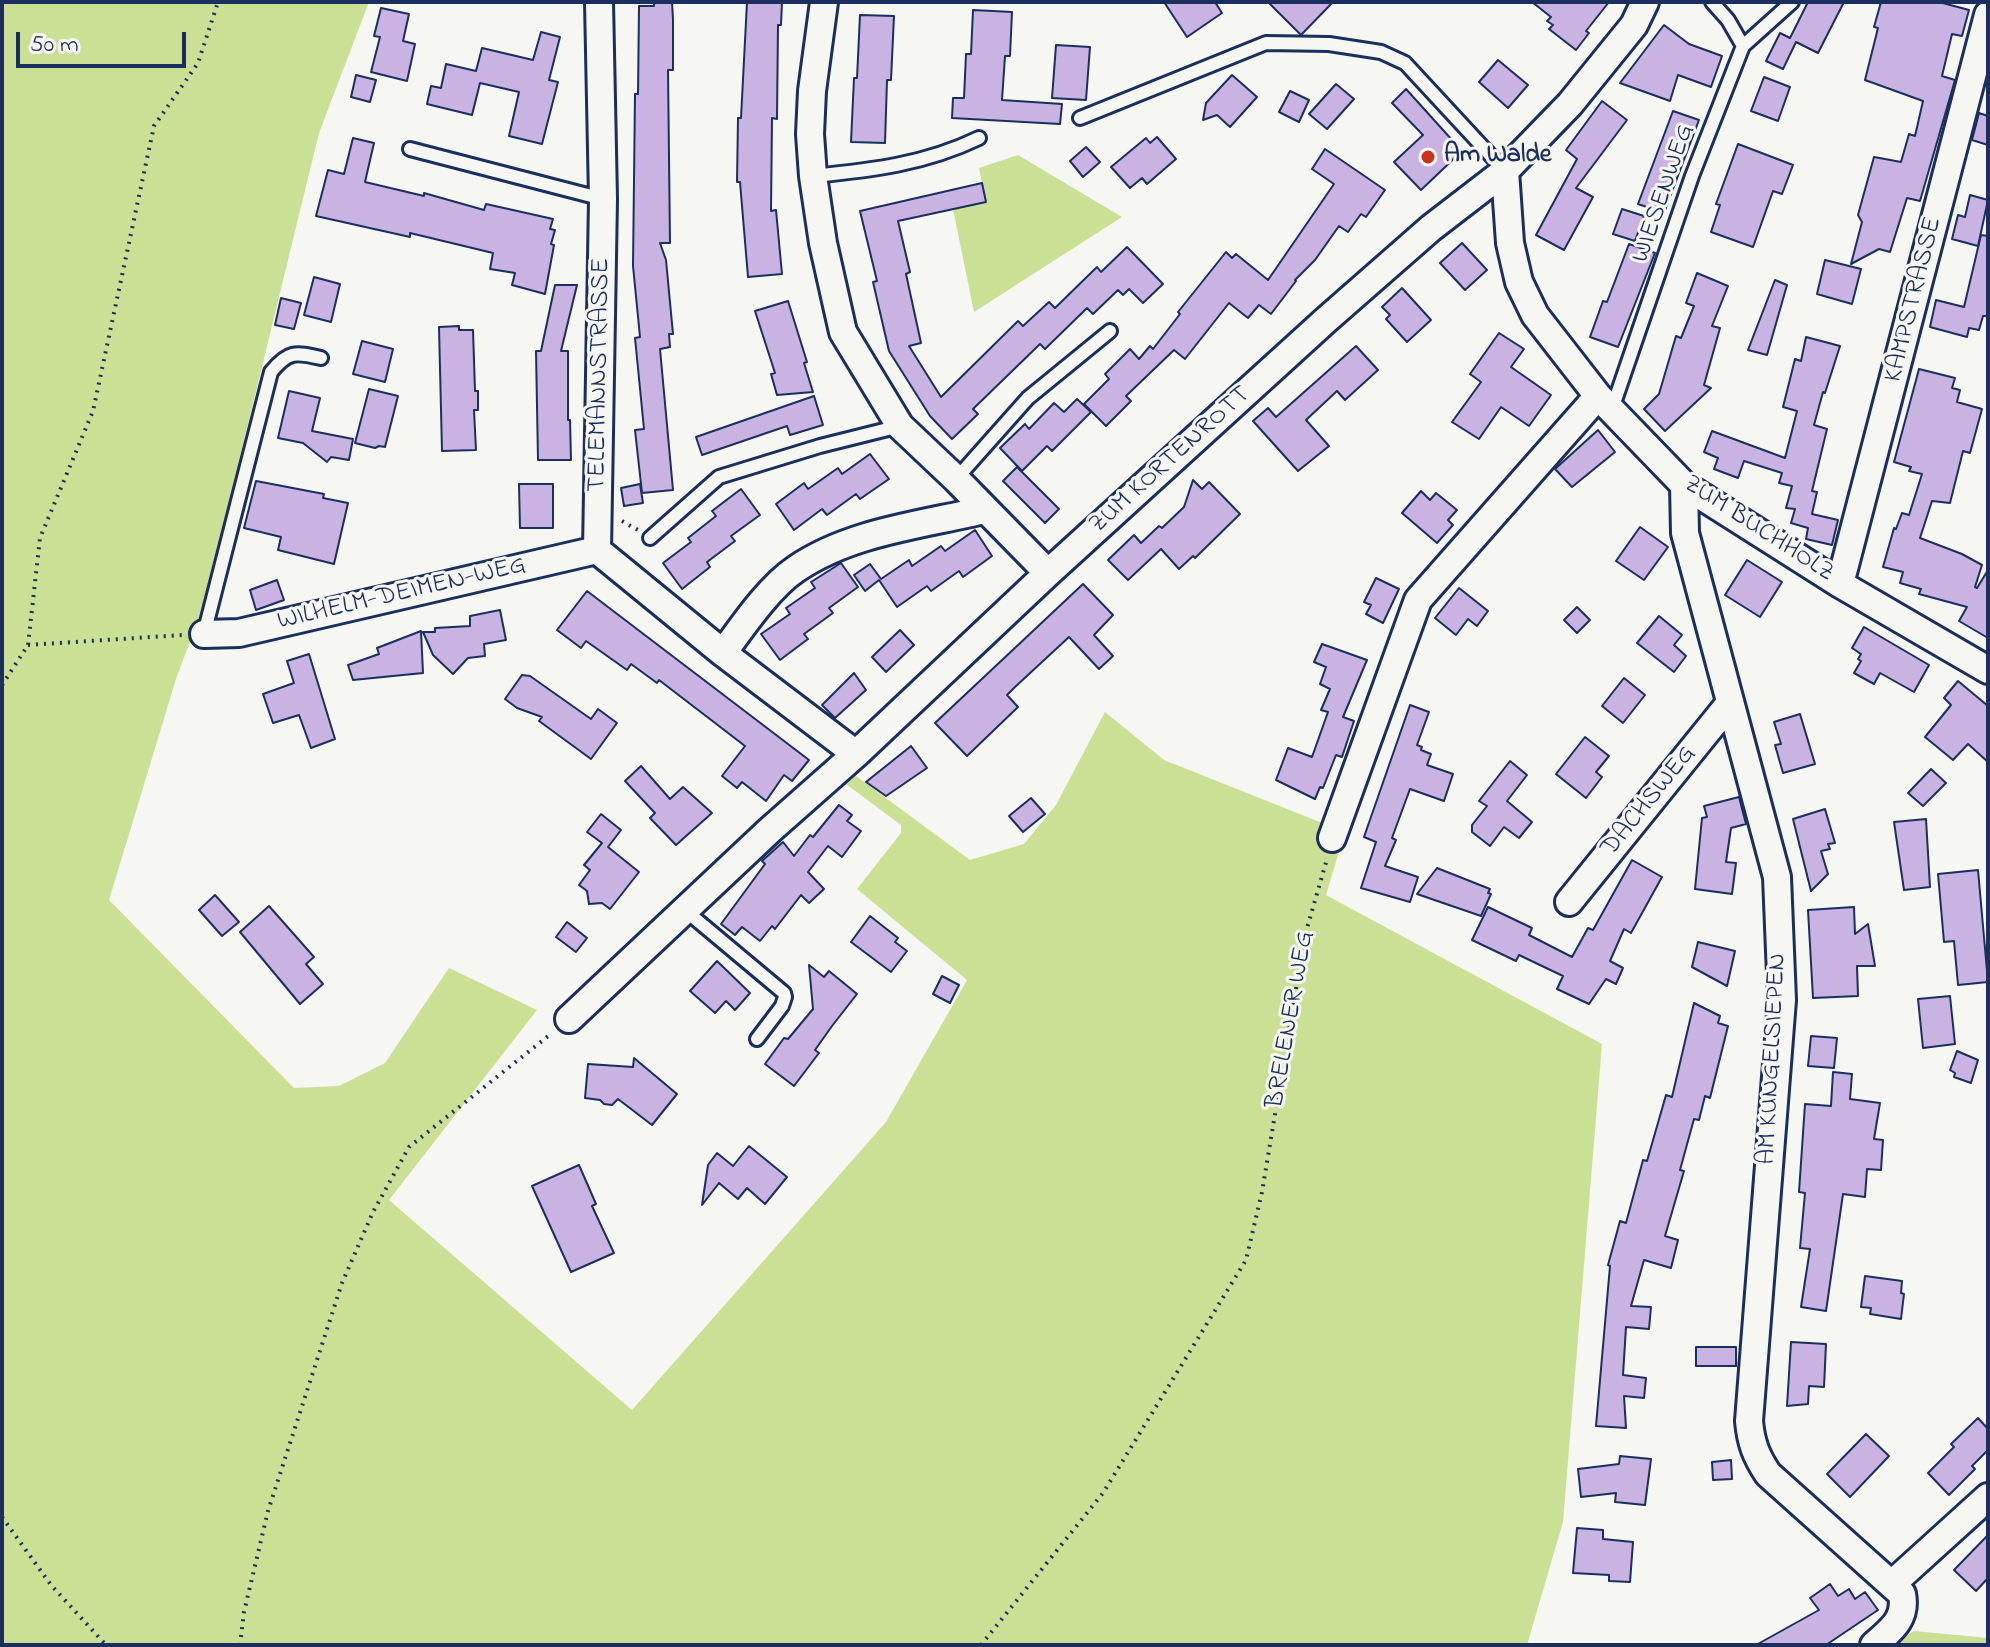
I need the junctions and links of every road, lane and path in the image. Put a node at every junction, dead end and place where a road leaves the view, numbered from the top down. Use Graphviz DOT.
graph roads {
  1 [pos="218,2"];
  2 [pos="599,2"];
  3 [pos="824,2"];
  4 [pos="1645,2"];
  5 [pos="1712,2"];
  6 [pos="1792,2"];
  7 [pos="1988,15"];
  8 [pos="1743,46"];
  9 [pos="1080,118"];
  10 [pos="979,138"];
  11 [pos="410,149"];
  12 [pos="1505,171"];
  13 [pos="813,176"];
  14 [pos="603,199"];
  15 [pos="1110,331"];
  16 [pos="321,358"];
  17 [pos="1605,403"];
  18 [pos="900,426"];
  19 [pos="956,479"];
  20 [pos="1684,485"];
  21 [pos="984,510"];
  22 [pos="650,538"];
  23 [pos="597,550"];
  24 [pos="1048,573"];
  25 [pos="1840,584"];
  26 [pos="204,634"];
  27 [pos="28,645"];
  28 [pos="723,653"];
  29 [pos="1988,670"];
  30 [pos="2,685"];
  31 [pos="1730,703"];
  32 [pos="856,754"];
  33 [pos="1332,838"];
  34 [pos="1569,902"];
  35 [pos="686,911"];
  36 [pos="569,1019"];
  37 [pos="757,1039"];
  38 [pos="1988,1497"];
  39 [pos="2,1517"];
  40 [pos="1892,1584"];
  41 [pos="106,1645"];
  42 [pos="240,1645"];
  43 [pos="981,1645"];
  44 [pos="1874,1645"];
  1 -- 27 [label="path"];
  2 -- 14 [label="street, TELEMANNSTRASSE"];
  3 -- 13 [label="street"];
  4 -- 12 [label="street, ZUM KORTENROTT"];
  5 -- 8 [label="lane"];
  6 -- 8 [label="lane"];
  7 -- 25 [label="street, KAMPSTRASSE"];
  8 -- 17 [label="lane, WIESENWEG"];
  9 -- 12 [label="lane"];
  10 -- 13 [label="lane"];
  11 -- 14 [label="lane"];
  12 -- 17 [label="street, ZUM BUCHHOLZ"];
  12 -- 24 [label="street, ZUM KORTENROTT"];
  13 -- 18 [label="street"];
  14 -- 23 [label="street, TELEMANNSTRASSE"];
  15 -- 19 [label="lane"];
  16 -- 26 [label="lane"];
  17 -- 20 [label="street, ZUM BUCHHOLZ"];
  17 -- 33 [label="street"];
  18 -- 19 [label="street"];
  18 -- 22 [label="lane"];
  19 -- 21 [label="street"];
  20 -- 25 [label="street, ZUM BUCHHOLZ"];
  20 -- 31 [label="street, AM KUNGELSIEPEN"];
  21 -- 24 [label="street"];
  21 -- 28 [label="street"];
  23 -- 26 [label="street, WILHELM-DEIMEN-WEG"];
  23 -- 28 [label="street"];
  24 -- 32 [label="street, ZUM KORTENROTT"];
  25 -- 29 [label="street, ZUM BUCHHOLZ"];
  26 -- 27 [label="path"];
  27 -- 30 [label="path"];
  28 -- 32 [label="street"];
  31 -- 34 [label="street, DACHSWEG"];
  31 -- 40 [label="street, AM KUNGELSIEPEN"];
  32 -- 35 [label="street, ZUM KORTENROTT"];
  33 -- 43 [label="path, BRELENER WEG"];
  35 -- 36 [label="street, ZUM KORTENROTT"];
  35 -- 37 [label="lane"];
  36 -- 42 [label="path"];
  38 -- 40 [label="street"];
  39 -- 41 [label="path"];
  40 -- 44 [label="street"];
}
